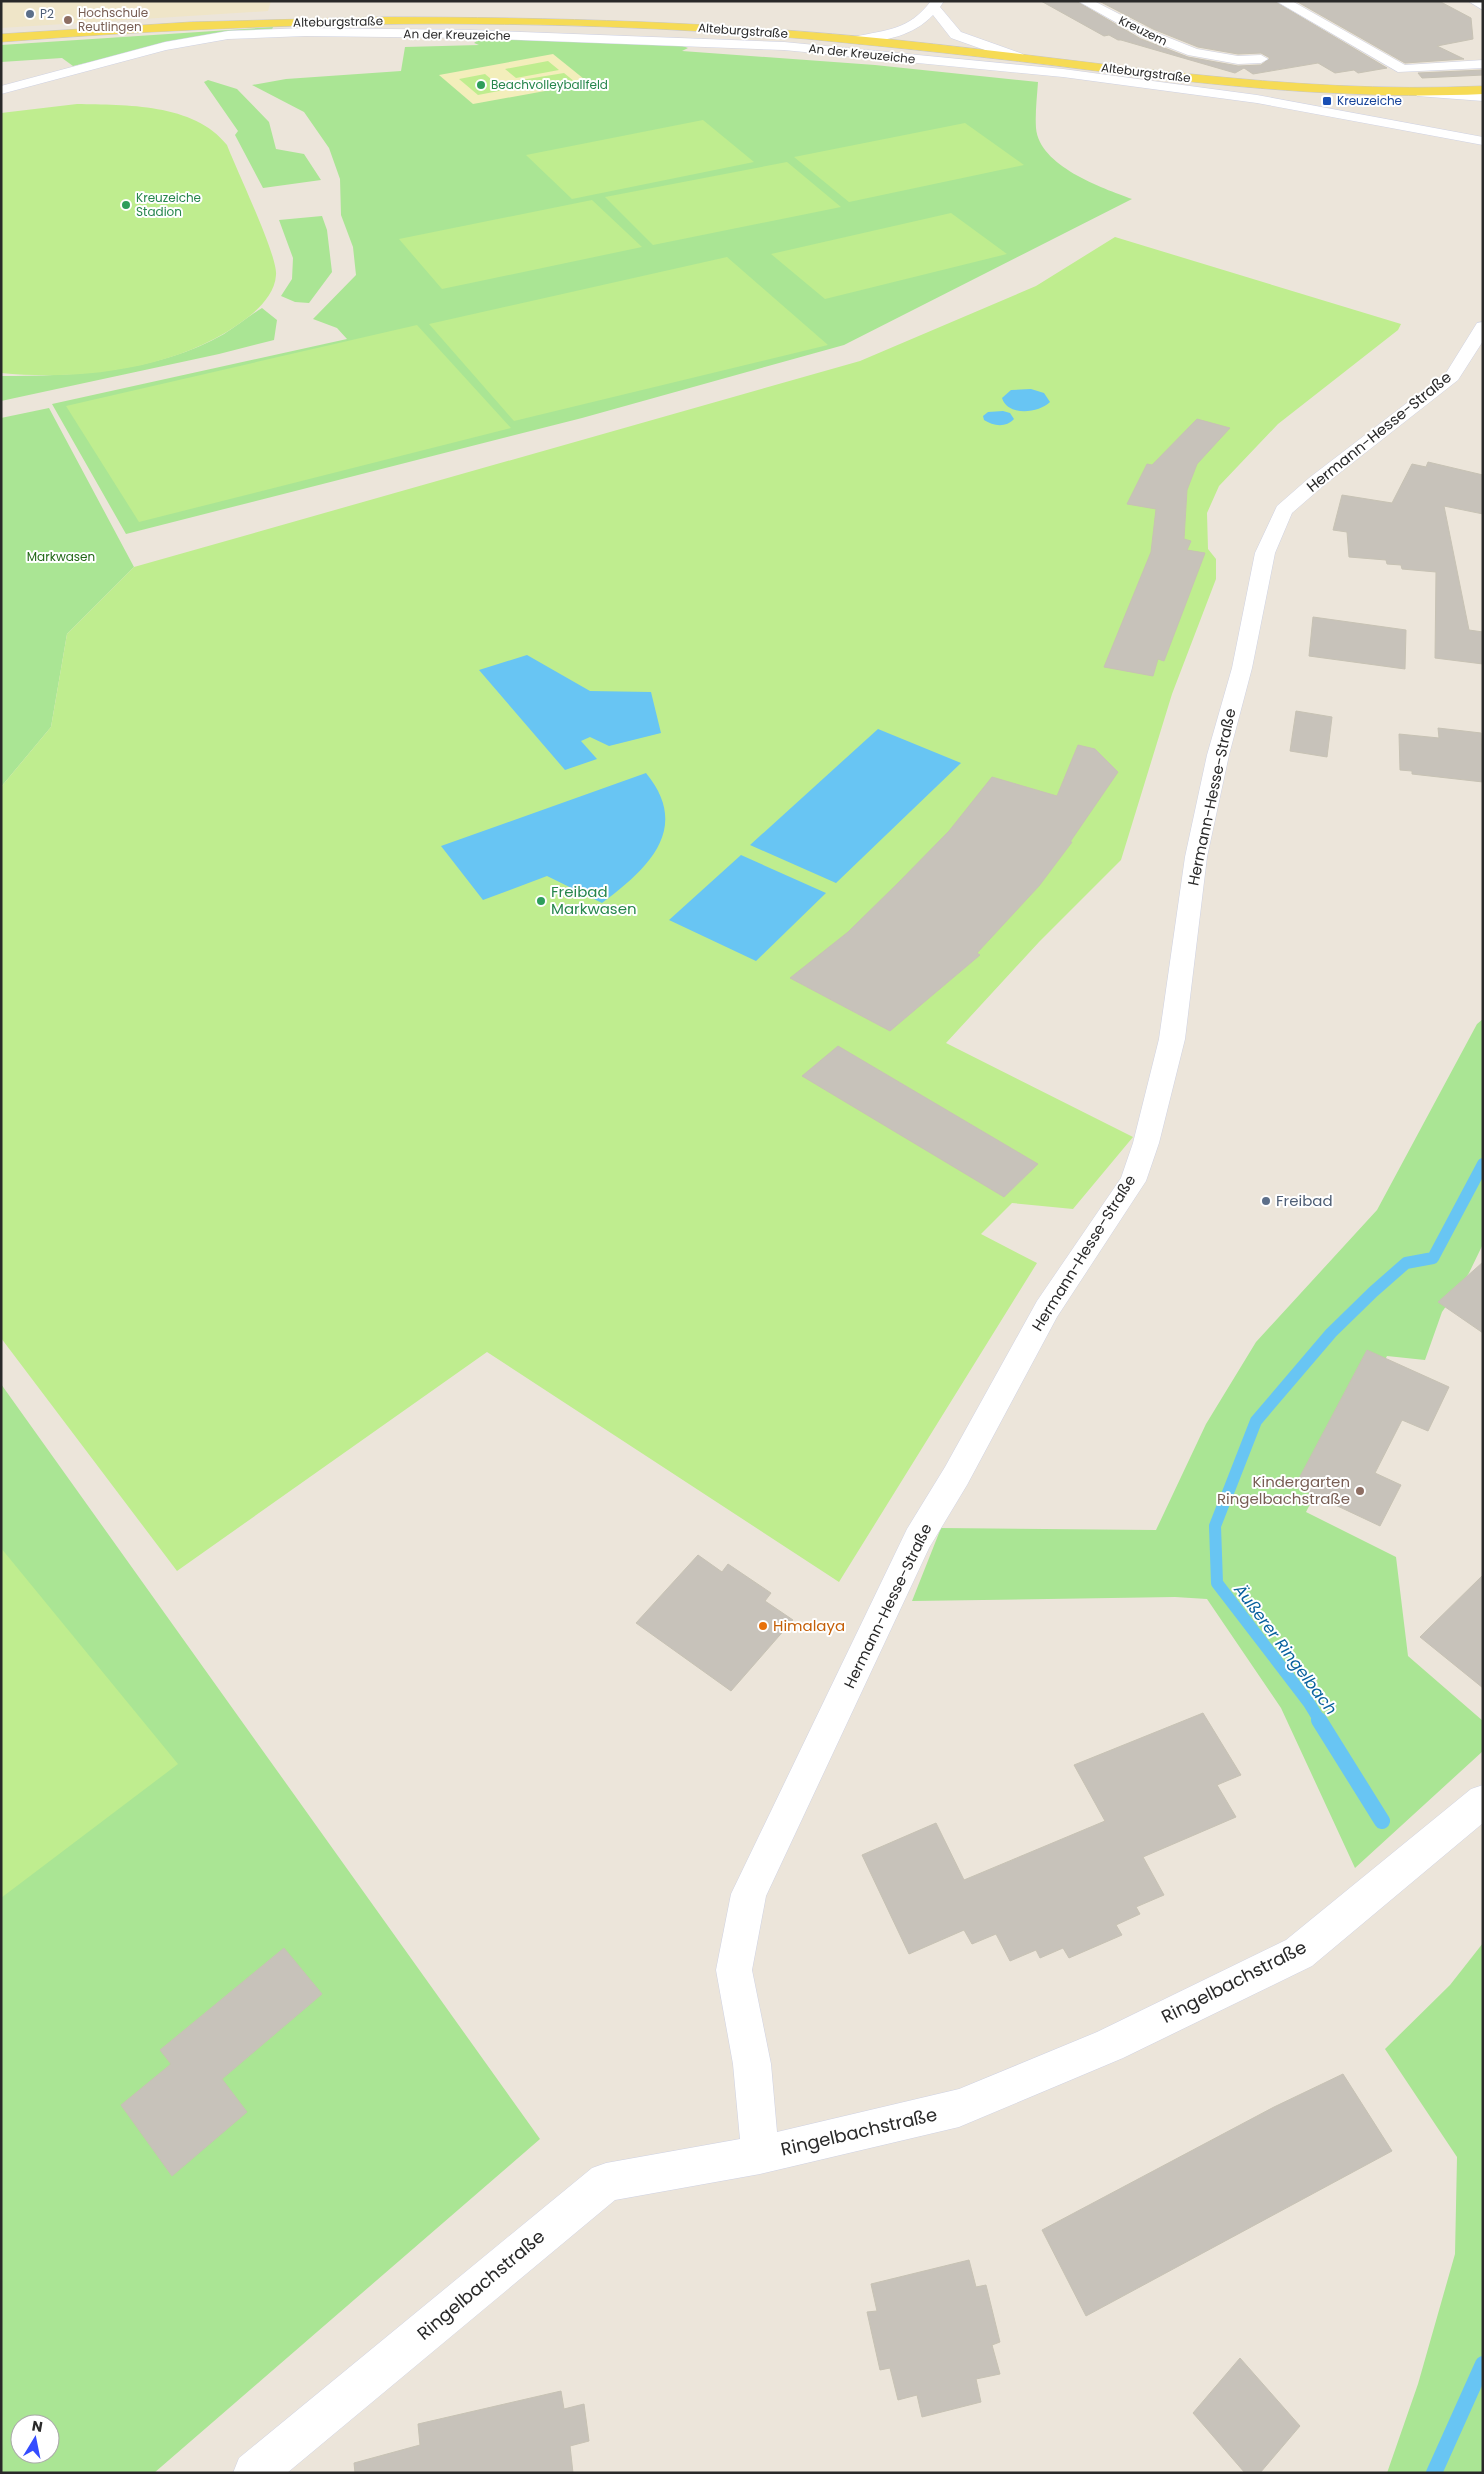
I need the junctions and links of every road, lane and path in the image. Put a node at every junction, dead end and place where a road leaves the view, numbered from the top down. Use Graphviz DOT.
graph roads {
  1 [pos="1084,1"];
  2 [pos="1282,1"];
  3 [pos="1474,1"];
  4 [pos="936,5"];
  5 [pos="1483,6"];
  6 [pos="916,26"];
  7 [pos="1,38"];
  8 [pos="859,40"];
  9 [pos="920,46"];
  10 [pos="1018,57"];
  11 [pos="1261,59"];
  12 [pos="1483,64"];
  13 [pos="1,90"];
  14 [pos="1483,90"];
  15 [pos="1422,93"];
  16 [pos="1483,97"];
  17 [pos="1483,141"];
  18 [pos="1483,327"];
  19 [pos="1483,1800"];
  20 [pos="760,2156"];
  21 [pos="254,2473"];
  1 -- 11 [label="street, Kreuzem"];
  2 -- 12 [label="street"];
  3 -- 5 [label="street"];
  4 -- 6 [label="street"];
  4 -- 10 [label="street"];
  6 -- 8 [label="street"];
  6 -- 9 [label="street"];
  7 -- 8 [label="main road, Alteburgstraße"];
  8 -- 9 [label="main road, Alteburgstraße"];
  9 -- 10 [label="main road, Alteburgstraße"];
  10 -- 15 [label="main road, Alteburgstraße"];
  13 -- 17 [label="street, An der Kreuzeiche"];
  14 -- 15 [label="main road, Alteburgstraße"];
  15 -- 16 [label="street"];
  18 -- 20 [label="street, Hermann-Hesse-Straße"];
  19 -- 20 [label="street, Ringelbachstraße"];
  20 -- 21 [label="street, Ringelbachstraße"];
}
